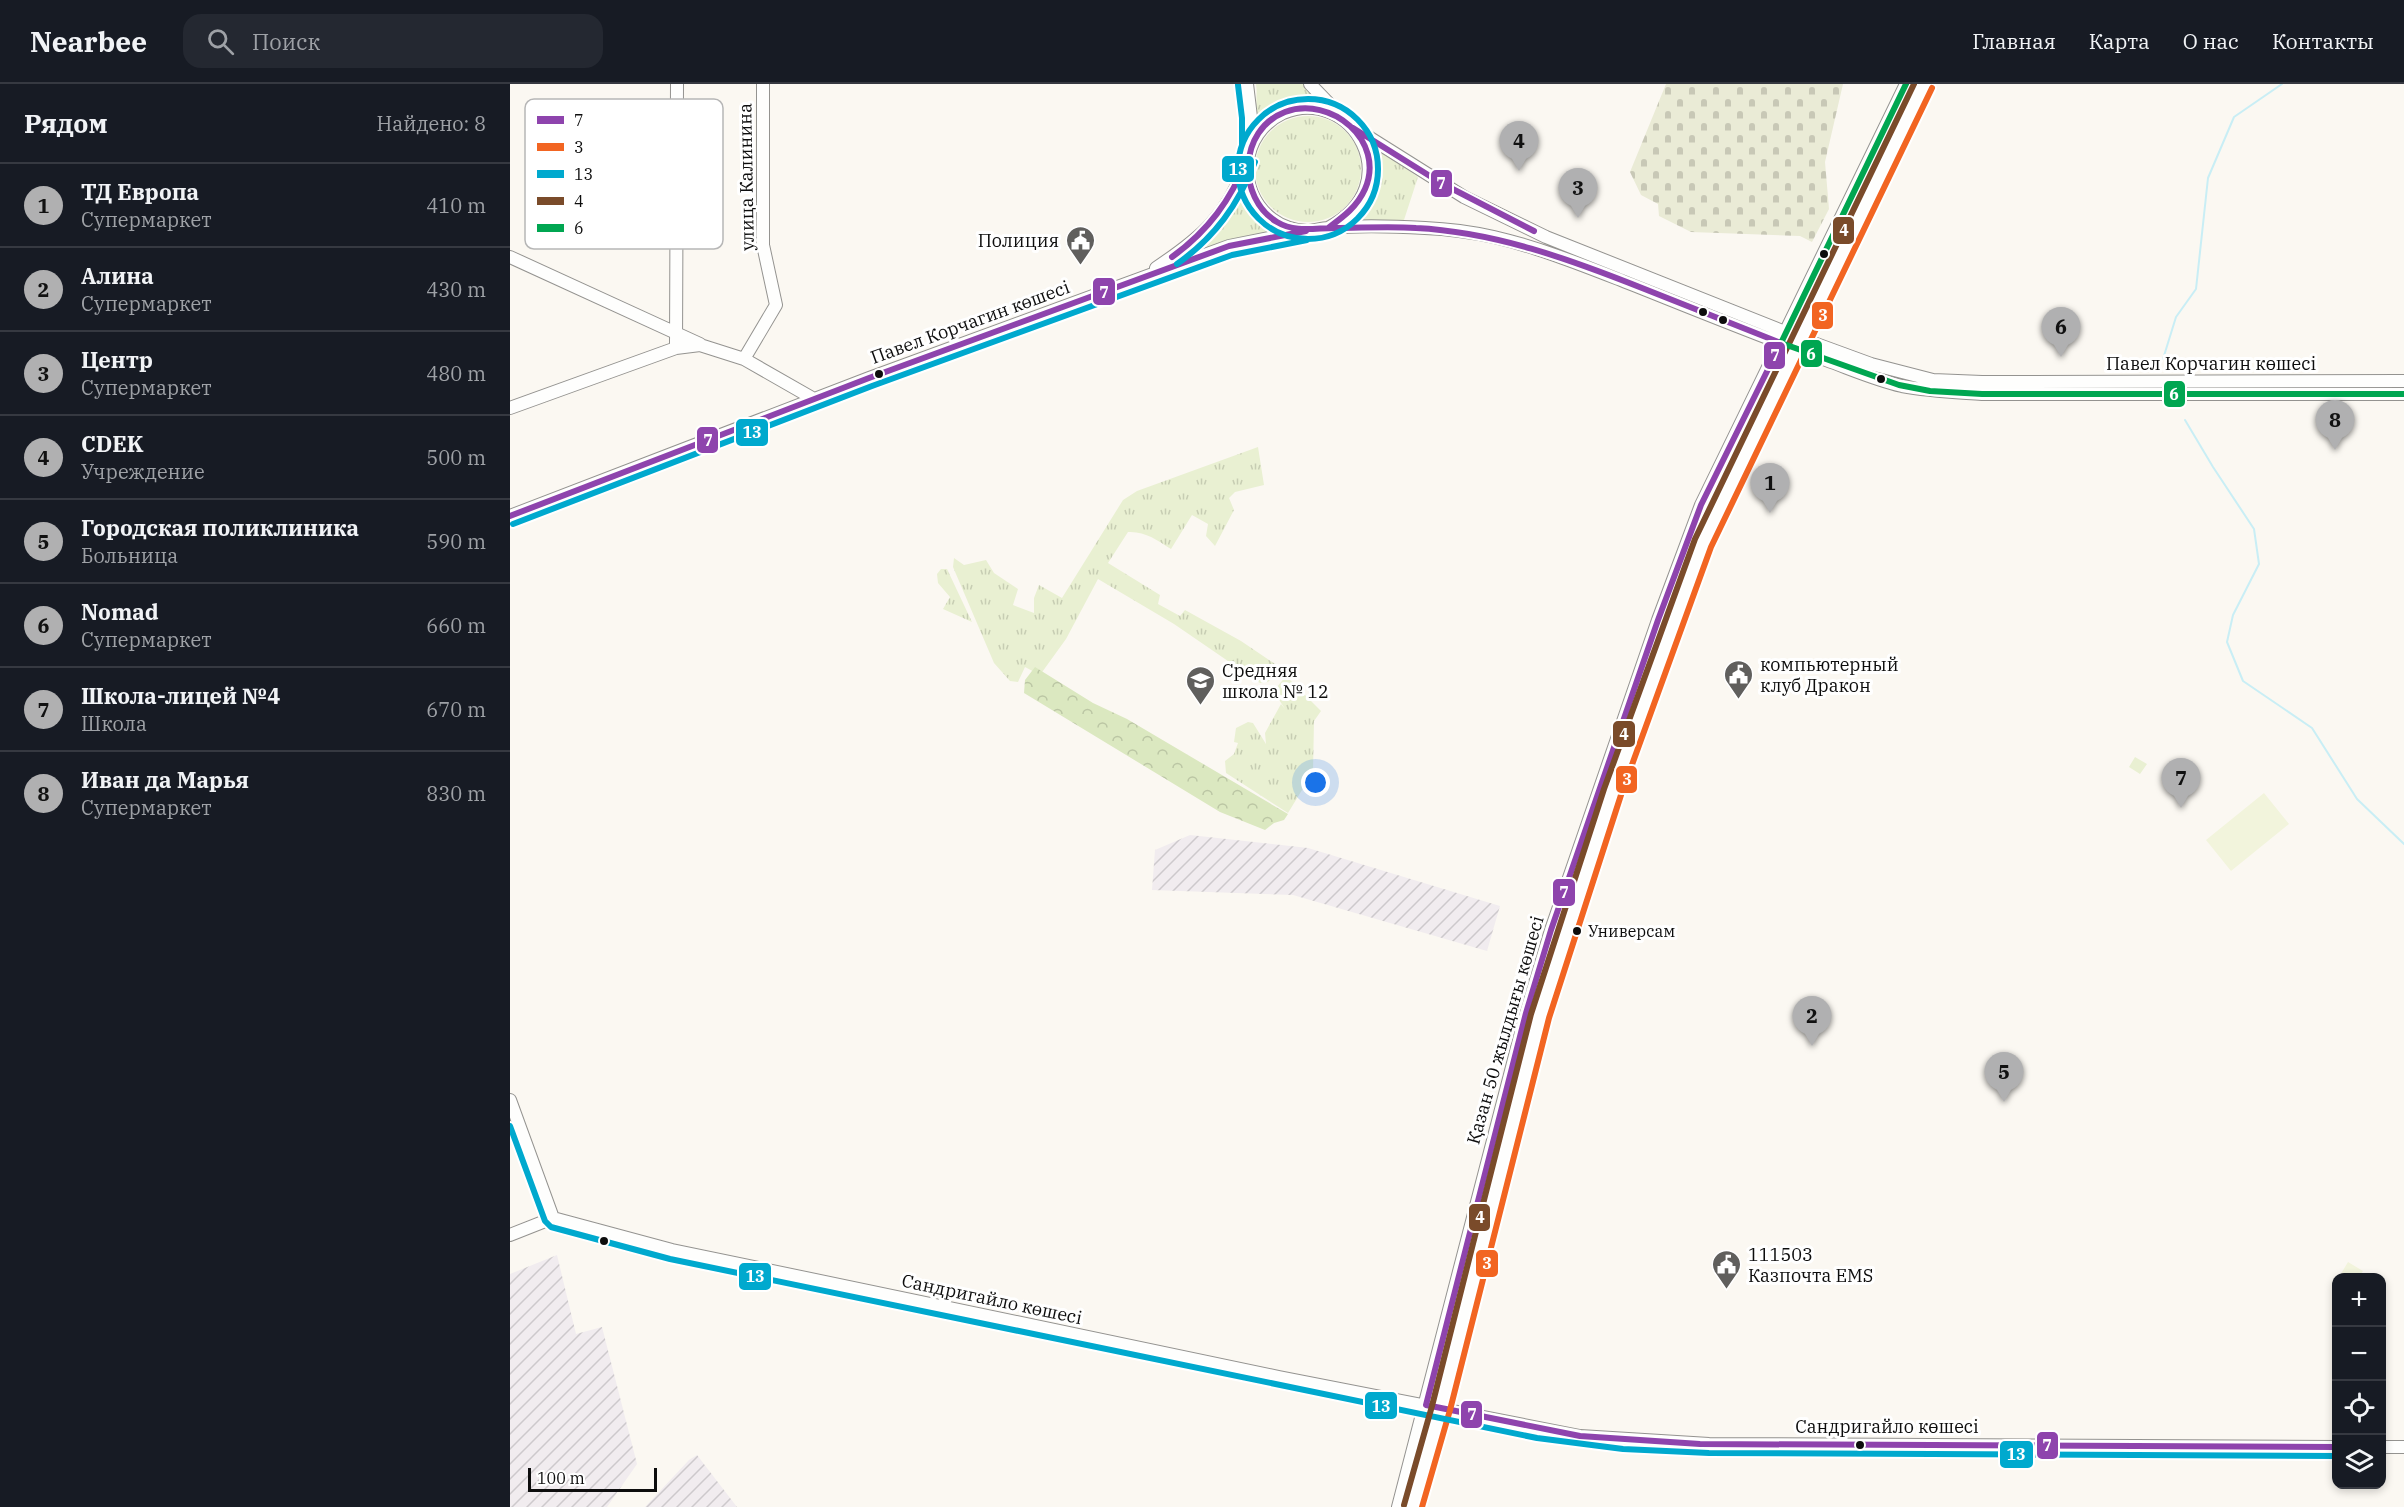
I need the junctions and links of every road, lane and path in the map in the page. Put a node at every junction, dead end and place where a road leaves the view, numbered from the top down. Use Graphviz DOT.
graph roads {
  1 [pos="677,84"];
  2 [pos="762,84"];
  3 [pos="1248,84"];
  4 [pos="1310,84"];
  5 [pos="1906,84"];
  6 [pos="1924,84"];
  7 [pos="1900,97"];
  8 [pos="677,99"];
  9 [pos="1915,104"];
  10 [pos="1349,124"];
  11 [pos="1251,145"];
  12 [pos="1247,159"];
  13 [pos="1328,228"];
  14 [pos="1306,231"];
  15 [pos="676,249"];
  16 [pos="510,257"];
  17 [pos="1140,279"];
  18 [pos="1719,312"];
  19 [pos="676,334"];
  20 [pos="1784,338"];
  21 [pos="1797,344"];
  22 [pos="700,345"];
  23 [pos="676,348"];
  24 [pos="744,358"];
  25 [pos="1869,369"];
  26 [pos="2404,381"];
  27 [pos="2404,394"];
  28 [pos="814,399"];
  29 [pos="510,408"];
  30 [pos="510,516"];
  31 [pos="1658,620"];
  32 [pos="1673,625"];
  33 [pos="1512,1066"];
  34 [pos="1527,1070"];
  35 [pos="510,1100"];
  36 [pos="553,1218"];
  37 [pos="510,1235"];
  38 [pos="1444,1332"];
  39 [pos="1458,1336"];
  40 [pos="1426,1405"];
  41 [pos="1441,1408"];
  42 [pos="2332,1447"];
  43 [pos="2386,1447"];
  44 [pos="2404,1447"];
  45 [pos="1398,1507"];
  46 [pos="1413,1507"];
  1 -- 8 [label="street"];
  2 -- 24 [label="street, улица Калинина"];
  3 -- 11 [label="street"];
  4 -- 10 [label="street"];
  5 -- 7 [label="street"];
  6 -- 9 [label="street"];
  7 -- 9 [label="street"];
  7 -- 20 [label="street, Қазан 50 жылдығы көшесі"];
  9 -- 21 [label="street, Қазан 50 жылдығы көшесі"];
  10 -- 11 [label="street"];
  10 -- 13 [label="street"];
  10 -- 18 [label="street, Павел Корчагин көшесі"];
  11 -- 12 [label="street"];
  12 -- 14 [label="street"];
  12 -- 17 [label="street, Павел Корчагин көшесі"];
  13 -- 14 [label="street"];
  13 -- 18 [label="street, Павел Корчагин көшесі"];
  14 -- 17 [label="street, Павел Корчагин көшесі"];
  15 -- 19 [label="street"];
  16 -- 19 [label="street"];
  17 -- 28 [label="street, Павел Корчагин көшесі"];
  18 -- 20 [label="street, Павел Корчагин көшесі"];
  19 -- 22 [label="street"];
  19 -- 23 [label="street"];
  20 -- 21 [label="street, Павел Корчагин көшесі"];
  20 -- 31 [label="street, Қазан 50 жылдығы көшесі"];
  21 -- 25 [label="street, Павел Корчагин көшесі"];
  21 -- 32 [label="street, Қазан 50 жылдығы көшесі"];
  22 -- 23 [label="street"];
  22 -- 24 [label="street"];
  23 -- 29 [label="street"];
  24 -- 28 [label="street"];
  25 -- 26 [label="street, Павел Корчагин көшесі"];
  25 -- 27 [label="street, Павел Корчагин көшесі"];
  28 -- 30 [label="street, Павел Корчагин көшесі"];
  31 -- 32 [label="street"];
  31 -- 33 [label="street, Қазан 50 жылдығы көшесі"];
  32 -- 34 [label="street, Қазан 50 жылдығы көшесі"];
  33 -- 34 [label="street"];
  33 -- 38 [label="street, Қазан 50 жылдығы көшесі"];
  34 -- 39 [label="street, Қазан 50 жылдығы көшесі"];
  35 -- 36 [label="street"];
  36 -- 37 [label="street"];
  36 -- 40 [label="street, Сандригайло көшесі"];
  38 -- 39 [label="street"];
  38 -- 40 [label="street, Қазан 50 жылдығы көшесі"];
  39 -- 41 [label="street, Қазан 50 жылдығы көшесі"];
  40 -- 41 [label="street, Сандригайло көшесі"];
  40 -- 45 [label="street, Қазан 50 жылдығы көшесі"];
  41 -- 42 [label="street, Сандригайло көшесі"];
  41 -- 46 [label="street, Қазан 50 жылдығы көшесі"];
  43 -- 44 [label="street"];
}
